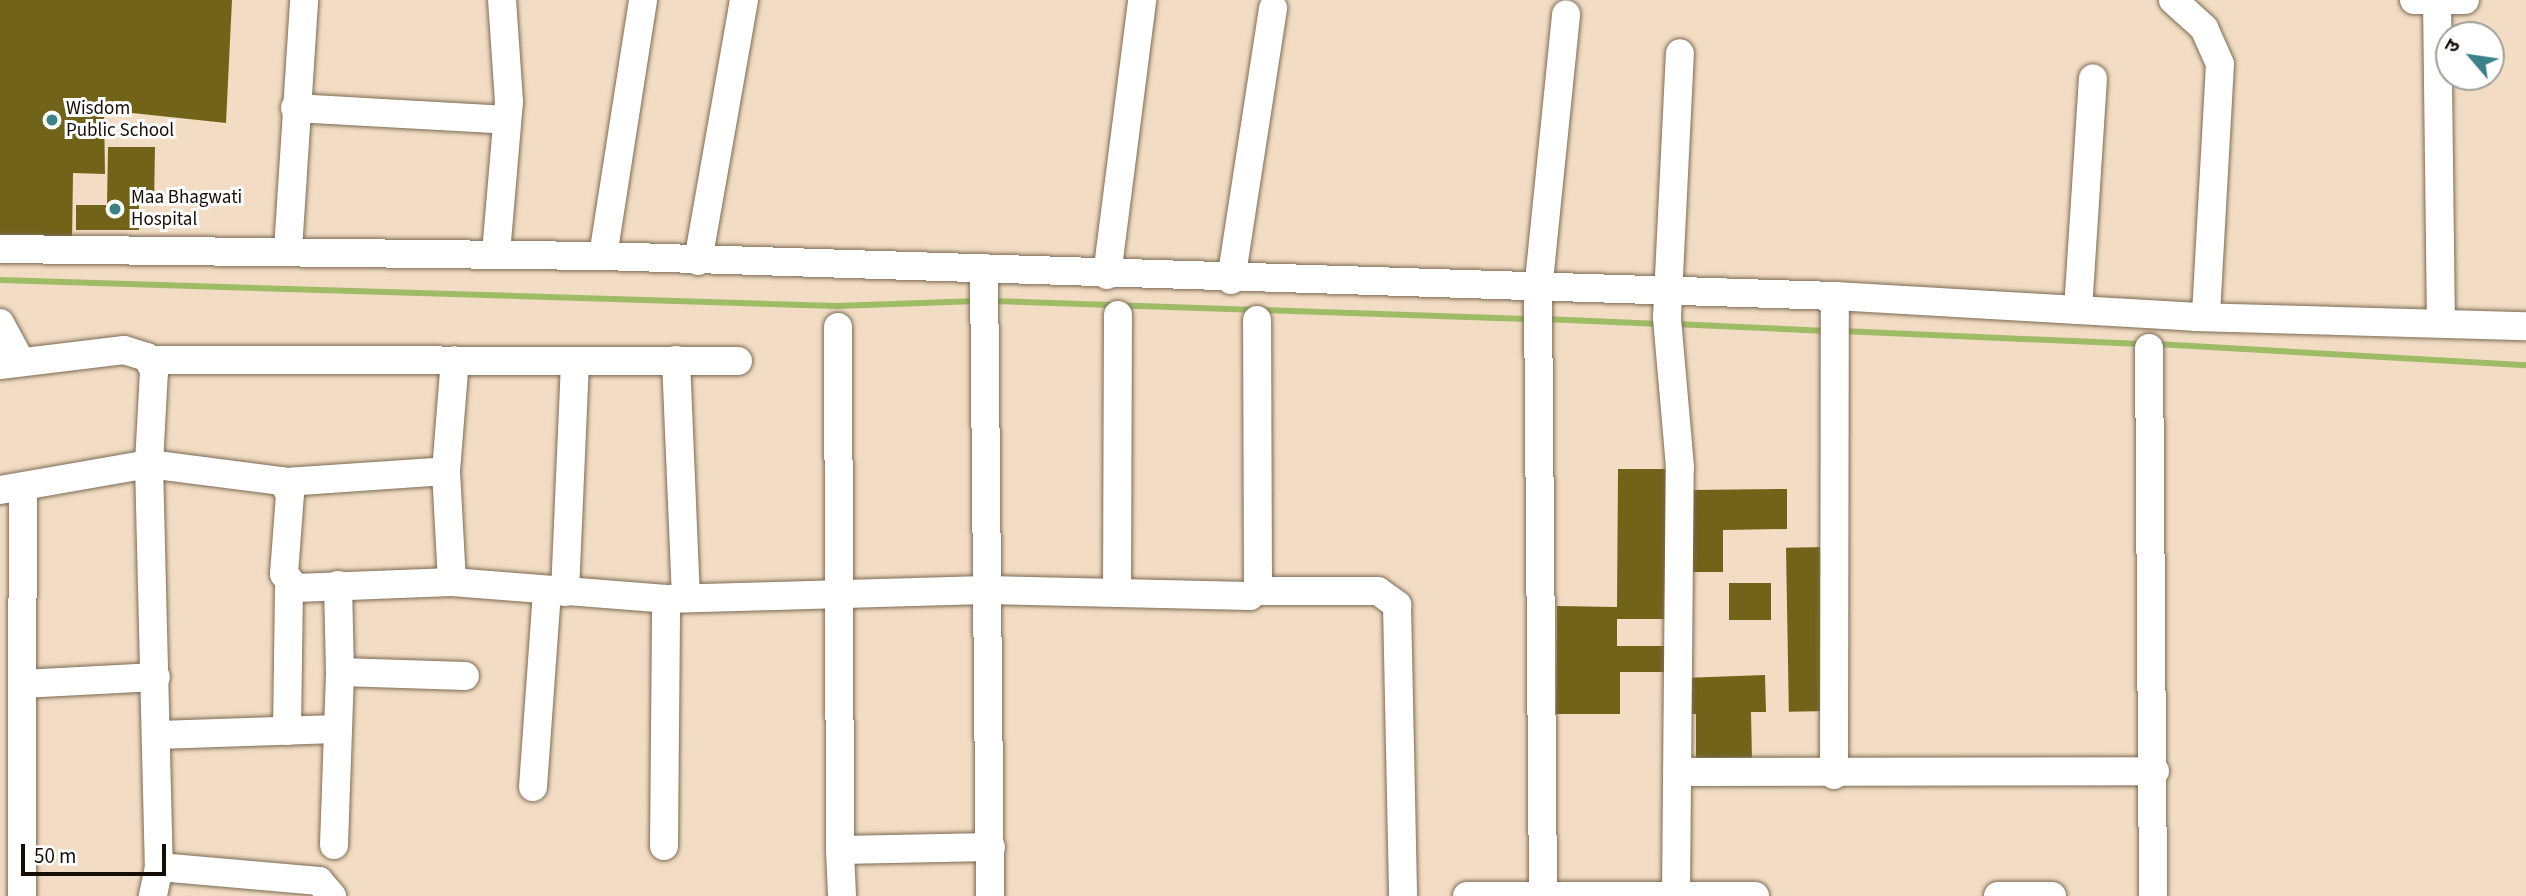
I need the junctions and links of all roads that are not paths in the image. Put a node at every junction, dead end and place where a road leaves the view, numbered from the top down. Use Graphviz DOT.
graph roads {
  1 [pos="303,0"];
  2 [pos="502,0"];
  3 [pos="643,0"];
  4 [pos="744,0"];
  5 [pos="1142,0"];
  6 [pos="2173,0"];
  7 [pos="2414,0"];
  8 [pos="2437,0"];
  9 [pos="2465,0"];
  10 [pos="1273,8"];
  11 [pos="1566,14"];
  12 [pos="1680,53"];
  13 [pos="2093,78"];
  14 [pos="295,108"];
  15 [pos="507,120"];
  16 [pos="0,249"];
  17 [pos="288,250"];
  18 [pos="496,253"];
  19 [pos="603,256"];
  20 [pos="698,261"];
  21 [pos="1107,275"];
  22 [pos="1231,280"];
  23 [pos="984,289"];
  24 [pos="1538,306"];
  25 [pos="1667,306"];
  26 [pos="2078,310"];
  27 [pos="1118,315"];
  28 [pos="1833,316"];
  29 [pos="2206,317"];
  30 [pos="1257,320"];
  31 [pos="0,323"];
  32 [pos="2441,323"];
  33 [pos="2526,326"];
  34 [pos="838,327"];
  35 [pos="2149,348"];
  36 [pos="151,360"];
  37 [pos="455,360"];
  38 [pos="676,360"];
  39 [pos="738,361"];
  40 [pos="575,362"];
  41 [pos="10,363"];
  42 [pos="149,464"];
  43 [pos="446,471"];
  44 [pos="286,482"];
  45 [pos="11,488"];
  46 [pos="452,582"];
  47 [pos="289,585"];
  48 [pos="338,586"];
  49 [pos="986,590"];
  50 [pos="1257,591"];
  51 [pos="556,592"];
  52 [pos="1118,593"];
  53 [pos="842,594"];
  54 [pos="676,598"];
  55 [pos="340,672"];
  56 [pos="465,676"];
  57 [pos="156,677"];
  58 [pos="22,684"];
  59 [pos="337,729"];
  60 [pos="287,730"];
  61 [pos="157,735"];
  62 [pos="2155,771"];
  63 [pos="1678,772"];
  64 [pos="1834,775"];
  65 [pos="533,788"];
  66 [pos="334,845"];
  67 [pos="664,846"];
  68 [pos="991,847"];
  69 [pos="840,850"];
  70 [pos="159,867"];
  71 [pos="1543,892"];
  72 [pos="1676,894"];
  73 [pos="22,896"];
  74 [pos="153,896"];
  75 [pos="332,896"];
  76 [pos="842,896"];
  77 [pos="990,896"];
  78 [pos="1403,896"];
  79 [pos="1467,896"];
  80 [pos="1755,896"];
  81 [pos="1998,896"];
  82 [pos="2045,896"];
  83 [pos="2153,896"];
  1 -- 14 [label="street"];
  2 -- 15 [label="street"];
  3 -- 19 [label="street"];
  4 -- 20 [label="street"];
  5 -- 21 [label="street"];
  6 -- 29 [label="street"];
  7 -- 8 [label="street"];
  8 -- 9 [label="street"];
  8 -- 32 [label="street"];
  10 -- 22 [label="street"];
  11 -- 24 [label="street"];
  12 -- 25 [label="street"];
  13 -- 26 [label="street"];
  14 -- 15 [label="street"];
  14 -- 17 [label="street"];
  15 -- 18 [label="street"];
  16 -- 17 [label="street"];
  17 -- 18 [label="street"];
  18 -- 19 [label="street"];
  19 -- 20 [label="street"];
  20 -- 23 [label="street"];
  21 -- 22 [label="street"];
  21 -- 23 [label="street"];
  22 -- 24 [label="street"];
  23 -- 49 [label="street"];
  24 -- 25 [label="street"];
  24 -- 71 [label="street"];
  25 -- 28 [label="street"];
  25 -- 63 [label="street"];
  26 -- 28 [label="street"];
  26 -- 29 [label="street"];
  27 -- 52 [label="street"];
  28 -- 64 [label="street"];
  29 -- 32 [label="street"];
  30 -- 50 [label="street"];
  31 -- 41 [label="street"];
  32 -- 33 [label="street"];
  34 -- 53 [label="street"];
  35 -- 62 [label="street"];
  36 -- 37 [label="street"];
  36 -- 41 [label="street"];
  36 -- 42 [label="street"];
  37 -- 40 [label="street"];
  37 -- 43 [label="street"];
  38 -- 39 [label="street"];
  38 -- 40 [label="street"];
  38 -- 54 [label="street"];
  40 -- 51 [label="street"];
  42 -- 44 [label="street"];
  42 -- 45 [label="street"];
  42 -- 57 [label="street"];
  43 -- 44 [label="street"];
  43 -- 46 [label="street"];
  44 -- 47 [label="street"];
  45 -- 58 [label="street"];
  46 -- 48 [label="street"];
  46 -- 51 [label="street"];
  47 -- 48 [label="street"];
  47 -- 60 [label="street"];
  48 -- 55 [label="street"];
  49 -- 52 [label="street"];
  49 -- 53 [label="street"];
  49 -- 68 [label="street"];
  50 -- 52 [label="street"];
  50 -- 78 [label="street"];
  51 -- 54 [label="street"];
  51 -- 65 [label="street"];
  53 -- 54 [label="street"];
  53 -- 69 [label="street"];
  54 -- 67 [label="street"];
  55 -- 56 [label="street"];
  55 -- 59 [label="street"];
  57 -- 58 [label="street"];
  57 -- 61 [label="street"];
  58 -- 73 [label="street"];
  59 -- 60 [label="street"];
  59 -- 66 [label="street"];
  60 -- 61 [label="street"];
  61 -- 70 [label="street"];
  62 -- 64 [label="street"];
  62 -- 83 [label="street"];
  63 -- 64 [label="street"];
  63 -- 72 [label="street"];
  68 -- 69 [label="street"];
  68 -- 77 [label="street"];
  69 -- 76 [label="street"];
  70 -- 74 [label="street"];
  70 -- 75 [label="street"];
  71 -- 72 [label="street"];
  71 -- 79 [label="street"];
  72 -- 80 [label="street"];
  81 -- 82 [label="street"];
}
